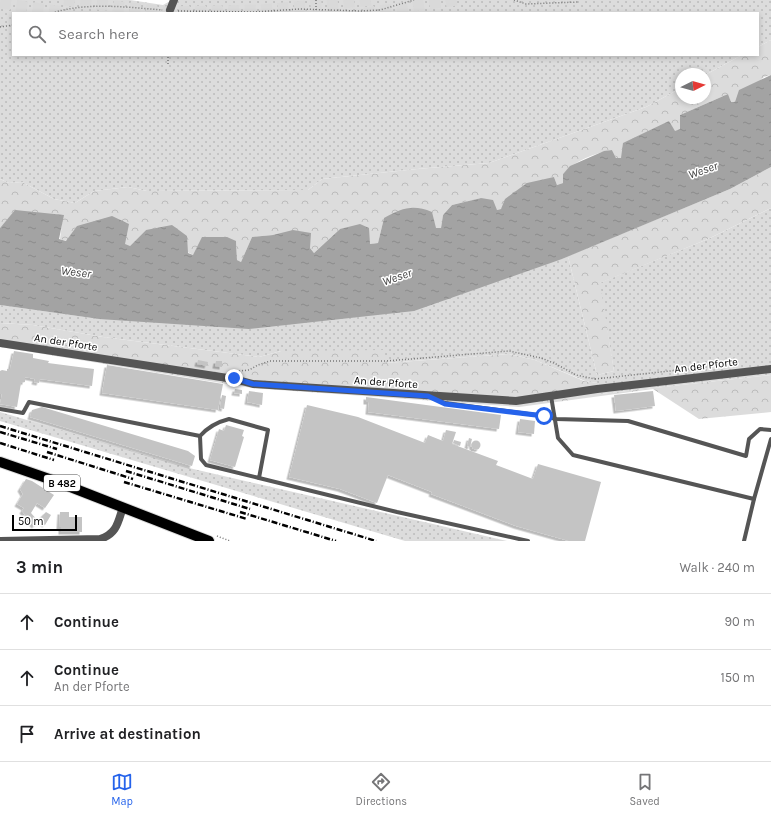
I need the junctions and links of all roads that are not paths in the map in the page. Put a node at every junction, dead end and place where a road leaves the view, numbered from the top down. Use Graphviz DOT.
graph roads {
  1 [pos="174,0"];
  2 [pos="170,10"];
  3 [pos="0,343"];
  4 [pos="771,369"];
  5 [pos="428,396"];
  6 [pos="551,396"];
  7 [pos="0,409"];
  8 [pos="556,419"];
  9 [pos="771,430"];
  10 [pos="200,436"];
  11 [pos="771,439"];
  12 [pos="0,462"];
  13 [pos="259,478"];
  14 [pos="754,499"];
  15 [pos="123,507"];
  16 [pos="0,541"];
  17 [pos="36,541"];
  18 [pos="209,541"];
  19 [pos="528,541"];
  20 [pos="744,541"];
  1 -- 2 [label="street"];
  3 -- 5 [label="street, An der Pforte"];
  4 -- 6 [label="street, An der Pforte"];
  5 -- 6 [label="street, An der Pforte"];
  5 -- 8 [label="lane"];
  6 -- 8 [label="lane"];
  7 -- 10 [label="lane"];
  8 -- 9 [label="lane"];
  8 -- 14 [label="lane"];
  10 -- 13 [label="lane"];
  10 -- 13 [label="lane"];
  11 -- 14 [label="lane"];
  12 -- 15 [label="main road, B 482"];
  13 -- 19 [label="lane"];
  14 -- 20 [label="lane"];
  15 -- 17 [label="street"];
  15 -- 18 [label="main road, B 482"];
  16 -- 17 [label="street"];
}
